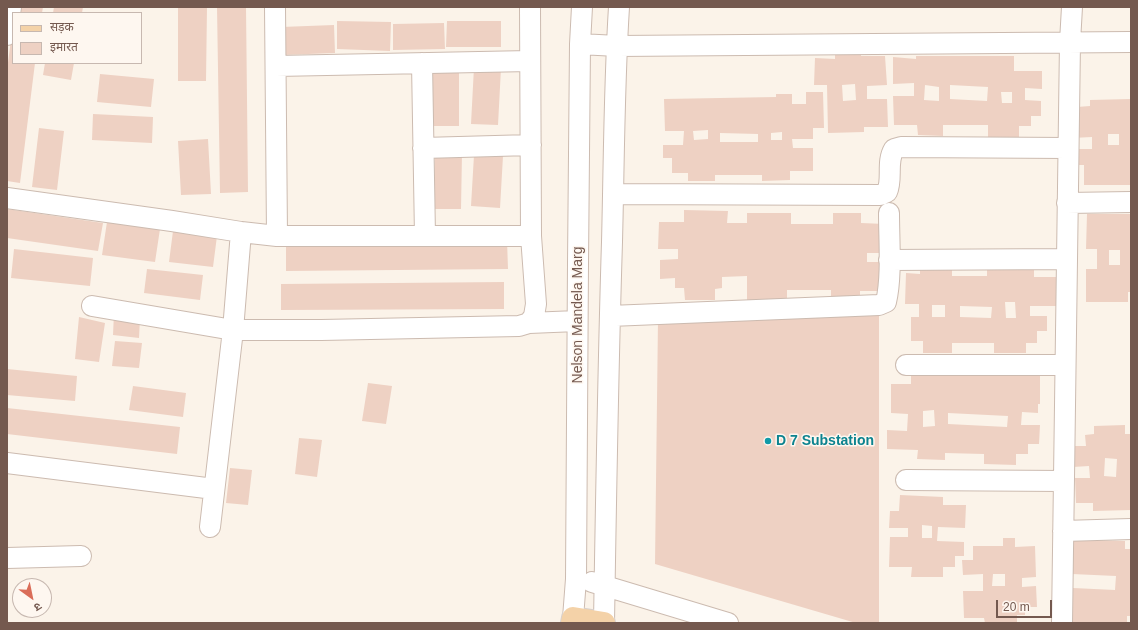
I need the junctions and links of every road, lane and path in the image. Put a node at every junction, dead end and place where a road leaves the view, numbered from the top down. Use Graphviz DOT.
graph roads {
  1 [pos="11,7"];
  2 [pos="275,7"];
  3 [pos="530,7"];
  4 [pos="582,7"];
  5 [pos="620,7"];
  6 [pos="1072,7"];
  7 [pos="7,35"];
  8 [pos="1070,42"];
  9 [pos="1131,42"];
  10 [pos="580,44"];
  11 [pos="617,46"];
  12 [pos="530,61"];
  13 [pos="422,63"];
  14 [pos="276,66"];
  15 [pos="530,145"];
  16 [pos="423,148"];
  17 [pos="1068,148"];
  18 [pos="613,194"];
  19 [pos="7,198"];
  20 [pos="1067,202"];
  21 [pos="1131,202"];
  22 [pos="889,213"];
  23 [pos="241,232"];
  24 [pos="277,236"];
  25 [pos="424,236"];
  26 [pos="531,236"];
  27 [pos="889,260"];
  28 [pos="1067,260"];
  29 [pos="92,306"];
  30 [pos="610,316"];
  31 [pos="578,321"];
  32 [pos="529,323"];
  33 [pos="233,330"];
  34 [pos="906,365"];
  35 [pos="1065,365"];
  36 [pos="7,463"];
  37 [pos="906,480"];
  38 [pos="1064,481"];
  39 [pos="214,489"];
  40 [pos="210,527"];
  41 [pos="1131,529"];
  42 [pos="1063,531"];
  43 [pos="81,556"];
  44 [pos="7,558"];
  45 [pos="576,579"];
  46 [pos="604,585"];
  47 [pos="572,621"];
  48 [pos="604,623"];
  49 [pos="728,623"];
  50 [pos="1062,623"];
  1 -- 7 [label="street"];
  2 -- 14 [label="street"];
  3 -- 12 [label="street"];
  4 -- 10 [label="street, Nelson Mandela Marg"];
  5 -- 11 [label="street"];
  6 -- 8 [label="street"];
  8 -- 9 [label="street"];
  8 -- 11 [label="street"];
  8 -- 17 [label="street"];
  10 -- 11 [label="street"];
  10 -- 31 [label="street, Nelson Mandela Marg"];
  11 -- 18 [label="street"];
  12 -- 13 [label="street"];
  12 -- 15 [label="street"];
  13 -- 14 [label="street"];
  13 -- 16 [label="street"];
  14 -- 24 [label="street"];
  15 -- 16 [label="street"];
  15 -- 26 [label="street"];
  16 -- 25 [label="street"];
  17 -- 18 [label="street"];
  17 -- 20 [label="street"];
  18 -- 30 [label="street"];
  19 -- 23 [label="street"];
  20 -- 21 [label="street"];
  20 -- 28 [label="street"];
  22 -- 27 [label="street"];
  23 -- 24 [label="street"];
  23 -- 33 [label="street"];
  24 -- 25 [label="street"];
  25 -- 26 [label="street"];
  26 -- 32 [label="street"];
  27 -- 28 [label="street"];
  27 -- 30 [label="street"];
  28 -- 35 [label="street"];
  29 -- 33 [label="street"];
  30 -- 46 [label="street"];
  31 -- 32 [label="street"];
  31 -- 45 [label="street, Nelson Mandela Marg"];
  32 -- 33 [label="street"];
  33 -- 39 [label="street"];
  34 -- 35 [label="street"];
  35 -- 38 [label="street"];
  36 -- 39 [label="street"];
  37 -- 38 [label="street"];
  38 -- 42 [label="street"];
  39 -- 40 [label="street"];
  41 -- 42 [label="street"];
  42 -- 50 [label="street"];
  43 -- 44 [label="street"];
  45 -- 46 [label="street"];
  45 -- 47 [label="street, Nelson Mandela Marg"];
  46 -- 48 [label="street"];
  46 -- 49 [label="street"];
  47 -- 48 [label="main road"];
}
